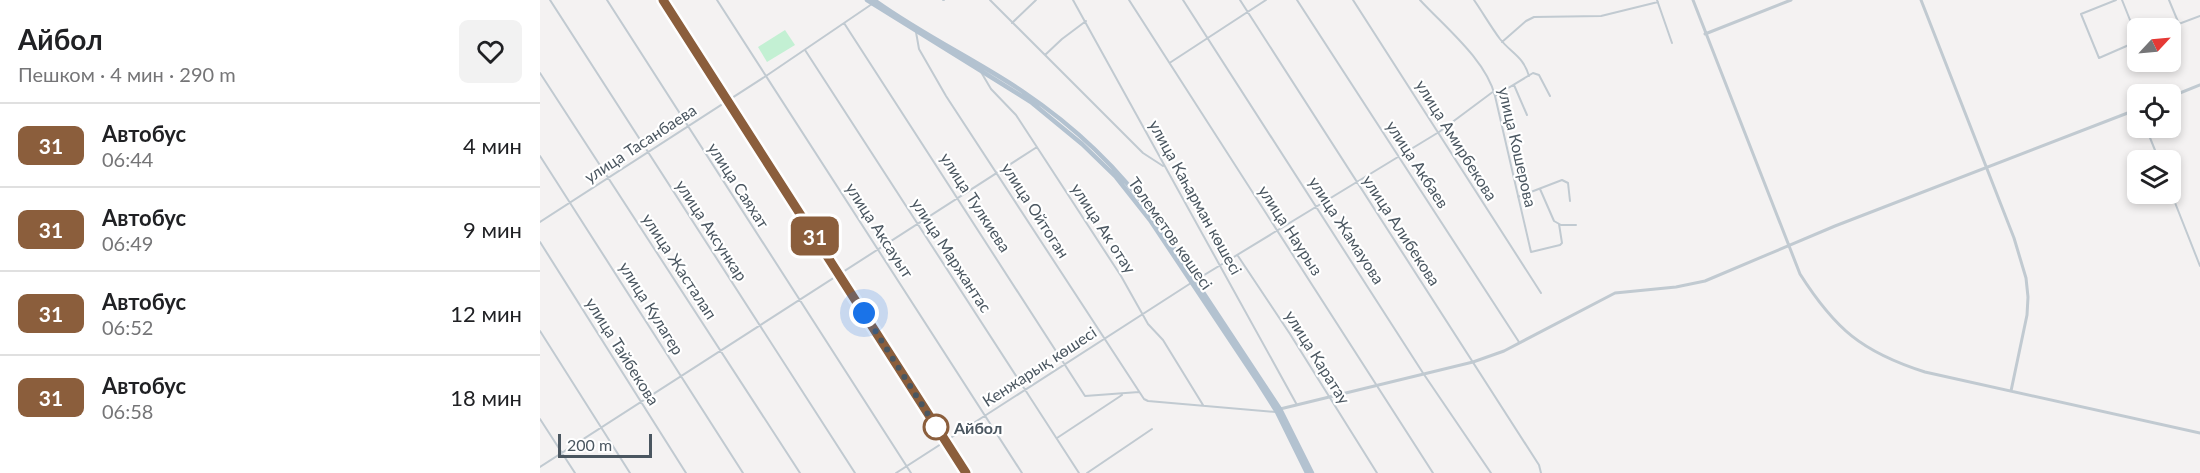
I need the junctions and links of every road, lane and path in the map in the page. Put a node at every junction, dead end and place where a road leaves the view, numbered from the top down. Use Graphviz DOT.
graph roads {
  1 [pos="550,0"];
  2 [pos="607,0"];
  3 [pos="663,0"];
  4 [pos="717,0"];
  5 [pos="867,0"];
  6 [pos="990,0"];
  7 [pos="1074,0"];
  8 [pos="1129,0"];
  9 [pos="1183,0"];
  10 [pos="1240,0"];
  11 [pos="1266,0"];
  12 [pos="1297,0"];
  13 [pos="1353,0"];
  14 [pos="1420,0"];
  15 [pos="1474,0"];
  16 [pos="1693,0"];
  17 [pos="1791,0"];
  18 [pos="1921,0"];
  19 [pos="2116,0"];
  20 [pos="2122,0"];
  21 [pos="2169,0"];
  22 [pos="1034,1"];
  23 [pos="1657,1"];
  24 [pos="873,2"];
  25 [pos="1248,12"];
  26 [pos="2200,16"];
  27 [pos="2129,18"];
  28 [pos="2176,18"];
  29 [pos="1086,21"];
  30 [pos="844,23"];
  31 [pos="1012,23"];
  32 [pos="2181,23"];
  33 [pos="916,32"];
  34 [pos="1706,34"];
  35 [pos="1208,38"];
  36 [pos="1502,42"];
  37 [pos="1672,44"];
  38 [pos="2127,45"];
  39 [pos="805,50"];
  40 [pos="1046,55"];
  41 [pos="1170,63"];
  42 [pos="982,69"];
  43 [pos="540,73"];
  44 [pos="766,76"];
  45 [pos="1529,76"];
  46 [pos="1514,84"];
  47 [pos="2200,85"];
  48 [pos="1494,91"];
  49 [pos="2181,93"];
  50 [pos="1495,96"];
  51 [pos="1550,96"];
  52 [pos="727,100"];
  53 [pos="2127,113"];
  54 [pos="1527,115"];
  55 [pos="687,126"];
  56 [pos="1439,132"];
  57 [pos="1037,147"];
  58 [pos="647,152"];
  59 [pos="540,156"];
  60 [pos="1399,157"];
  61 [pos="1164,166"];
  62 [pos="1986,168"];
  63 [pos="997,172"];
  64 [pos="609,178"];
  65 [pos="1358,182"];
  66 [pos="1540,189"];
  67 [pos="958,197"];
  68 [pos="1518,197"];
  69 [pos="1570,201"];
  70 [pos="571,202"];
  71 [pos="2176,204"];
  72 [pos="1317,206"];
  73 [pos="540,222"];
  74 [pos="918,223"];
  75 [pos="1559,224"];
  76 [pos="1576,225"];
  77 [pos="1279,231"];
  78 [pos="540,242"];
  79 [pos="1789,245"];
  80 [pos="879,249"];
  81 [pos="1238,255"];
  82 [pos="1221,265"];
  83 [pos="2200,266"];
  84 [pos="839,275"];
  85 [pos="1194,281"];
  86 [pos="1541,293"];
  87 [pos="800,300"];
  88 [pos="1143,313"];
  89 [pos="761,325"];
  90 [pos="540,331"];
  91 [pos="1105,337"];
  92 [pos="1520,342"];
  93 [pos="721,351"];
  94 [pos="1473,362"];
  95 [pos="1066,363"];
  96 [pos="1423,373"];
  97 [pos="682,377"];
  98 [pos="1378,385"];
  99 [pos="1025,389"];
  100 [pos="2010,391"];
  101 [pos="1139,392"];
  102 [pos="1124,394"];
  103 [pos="1330,398"];
  104 [pos="640,403"];
  105 [pos="1203,405"];
  106 [pos="1297,405"];
  107 [pos="1279,411"];
  108 [pos="985,415"];
  109 [pos="540,419"];
  110 [pos="601,428"];
  111 [pos="1152,429"];
  112 [pos="2200,433"];
  113 [pos="1057,438"];
  114 [pos="945,441"];
  115 [pos="562,453"];
  116 [pos="906,466"];
  117 [pos="540,467"];
  118 [pos="575,473"];
  119 [pos="630,473"];
  120 [pos="686,473"];
  121 [pos="743,473"];
  122 [pos="800,473"];
  123 [pos="855,473"];
  124 [pos="896,473"];
  125 [pos="911,473"];
  126 [pos="966,473"];
  127 [pos="1022,473"];
  128 [pos="1079,473"];
  129 [pos="1087,473"];
  130 [pos="1310,473"];
  131 [pos="1377,473"];
  132 [pos="1433,473"];
  133 [pos="1491,473"];
  134 [pos="1541,473"];
  1 -- 58 [label="street, улица Аксункар"];
  2 -- 55 [label="street, улица Саяхат"];
  3 -- 52 [label="street"];
  4 -- 44 [label="street, улица Аксауыт"];
  5 -- 24 [label="main road, Төлеметов көшесі"];
  6 -- 31 [label="street"];
  7 -- 29 [label="street, улица Каһарман көшесі"];
  8 -- 41 [label="street, улица Наурыз"];
  9 -- 35 [label="street, улица Жамауова"];
  10 -- 25 [label="street, улица Алибекова"];
  11 -- 25 [label="street"];
  12 -- 60 [label="street, улица Акбаев"];
  13 -- 56 [label="street, улица Амирбекова"];
  14 -- 48 [label="street, улица Кошерова"];
  15 -- 36 [label="street"];
  16 -- 34 [label="street"];
  17 -- 34 [label="street"];
  18 -- 62 [label="street"];
  19 -- 38 [label="street"];
  20 -- 27 [label="street"];
  21 -- 28 [label="street"];
  22 -- 31 [label="street"];
  23 -- 36 [label="street"];
  23 -- 37 [label="street"];
  24 -- 30 [label="street, улица Тасанбаева"];
  24 -- 33 [label="main road, Төлеметов көшесі"];
  24 -- 42 [label="main road, Төлеметов көшесі"];
  25 -- 35 [label="street"];
  25 -- 65 [label="street, улица Алибекова"];
  26 -- 32 [label="street"];
  29 -- 40 [label="street"];
  29 -- 61 [label="street, улица Каһарман көшесі"];
  30 -- 39 [label="street, улица Тасанбаева"];
  30 -- 67 [label="street, улица Тулкиева"];
  31 -- 40 [label="street"];
  33 -- 42 [label="main road, Төлеметов көшесі"];
  33 -- 63 [label="street, улица Ойтоган"];
  34 -- 79 [label="street"];
  35 -- 41 [label="street"];
  35 -- 72 [label="street, улица Жамауова"];
  36 -- 45 [label="street"];
  39 -- 44 [label="street, улица Тасанбаева"];
  39 -- 74 [label="street, улица Маржантас"];
  40 -- 61 [label="street"];
  41 -- 77 [label="street, улица Наурыз"];
  42 -- 57 [label="street, улица Ак отау"];
  42 -- 85 [label="main road, Төлеметов көшесі"];
  43 -- 64 [label="street, улица Жасталап"];
  44 -- 52 [label="street, улица Тасанбаева"];
  44 -- 80 [label="street, улица Аксауыт"];
  45 -- 46 [label="street"];
  45 -- 51 [label="street"];
  46 -- 50 [label="street"];
  46 -- 54 [label="street"];
  47 -- 49 [label="street"];
  48 -- 50 [label="street, улица Кошерова"];
  48 -- 56 [label="street, Кенжарық көшесі"];
  50 -- 68 [label="street, улица Кошерова"];
  52 -- 55 [label="street, улица Тасанбаева"];
  52 -- 84 [label="street"];
  53 -- 62 [label="street"];
  55 -- 58 [label="street, улица Тасанбаева"];
  55 -- 87 [label="street, улица Саяхат"];
  56 -- 60 [label="street, Кенжарық көшесі"];
  56 -- 86 [label="street, улица Амирбекова"];
  57 -- 63 [label="street"];
  57 -- 88 [label="street, улица Ак отау"];
  58 -- 64 [label="street, улица Тасанбаева"];
  58 -- 89 [label="street, улица Аксункар"];
  59 -- 70 [label="street, улица Кулагер"];
  60 -- 65 [label="street, Кенжарық көшесі"];
  60 -- 92 [label="street, улица Акбаев"];
  61 -- 82 [label="street, улица Каһарман көшесі"];
  62 -- 79 [label="street"];
  62 -- 100 [label="street"];
  63 -- 67 [label="street"];
  63 -- 91 [label="street, улица Ойтоган"];
  64 -- 70 [label="street, улица Тасанбаева"];
  64 -- 93 [label="street, улица Жасталап"];
  65 -- 72 [label="street, Кенжарық көшесі"];
  65 -- 94 [label="street, улица Алибекова"];
  66 -- 68 [label="street"];
  66 -- 69 [label="street"];
  66 -- 75 [label="street"];
  67 -- 74 [label="street"];
  67 -- 95 [label="street, улица Тулкиева"];
  68 -- 75 [label="street, улица Кошерова"];
  70 -- 73 [label="street, улица Тасанбаева"];
  70 -- 97 [label="street, улица Кулагер"];
  71 -- 83 [label="street"];
  72 -- 77 [label="street, Кенжарық көшесі"];
  72 -- 96 [label="street, улица Жамауова"];
  74 -- 80 [label="street"];
  74 -- 99 [label="street, улица Маржантас"];
  75 -- 76 [label="street"];
  77 -- 81 [label="street, Кенжарық көшесі"];
  77 -- 98 [label="street, улица Наурыз"];
  78 -- 104 [label="street, улица Тайбекова"];
  79 -- 92 [label="street"];
  79 -- 100 [label="street"];
  80 -- 84 [label="street"];
  80 -- 108 [label="street, улица Аксауыт"];
  81 -- 82 [label="street, Кенжарық көшесі"];
  81 -- 103 [label="street, улица Каратау"];
  82 -- 85 [label="street, Кенжарық көшесі"];
  82 -- 106 [label="street, улица Каһарман көшесі"];
  84 -- 87 [label="street"];
  84 -- 114 [label="street"];
  85 -- 88 [label="street, Кенжарық көшесі"];
  85 -- 107 [label="main road, Төлеметов көшесі"];
  87 -- 89 [label="street"];
  87 -- 116 [label="street, улица Саяхат"];
  88 -- 91 [label="street, Кенжарық көшесі"];
  88 -- 105 [label="street, улица Ак отау"];
  89 -- 93 [label="street"];
  89 -- 123 [label="street, улица Аксункар"];
  90 -- 110 [label="street"];
  91 -- 95 [label="street, Кенжарық көшесі"];
  91 -- 101 [label="street, улица Ойтоган"];
  92 -- 94 [label="street"];
  93 -- 97 [label="street"];
  93 -- 122 [label="street, улица Жасталап"];
  94 -- 96 [label="street"];
  94 -- 134 [label="street, улица Алибекова"];
  95 -- 99 [label="street, Кенжарық көшесі"];
  95 -- 102 [label="street, улица Тулкиева"];
  96 -- 98 [label="street"];
  96 -- 133 [label="street, улица Жамауова"];
  97 -- 104 [label="street"];
  97 -- 121 [label="street, улица Кулагер"];
  98 -- 103 [label="street"];
  98 -- 132 [label="street, улица Наурыз"];
  99 -- 108 [label="street, Кенжарық көшесі"];
  99 -- 113 [label="street, улица Маржантас"];
  100 -- 112 [label="street"];
  101 -- 102 [label="street"];
  101 -- 105 [label="street, улица Ойтоган"];
  102 -- 113 [label="street"];
  103 -- 106 [label="street"];
  103 -- 131 [label="street, улица Каратау"];
  104 -- 110 [label="street"];
  104 -- 120 [label="street, улица Тайбекова"];
  105 -- 107 [label="street"];
  106 -- 107 [label="street"];
  107 -- 130 [label="main road, Төлеметов көшесі"];
  108 -- 114 [label="street, Кенжарық көшесі"];
  108 -- 127 [label="street, улица Аксауыт"];
  109 -- 115 [label="street"];
  110 -- 115 [label="street"];
  110 -- 119 [label="street"];
  111 -- 129 [label="street"];
  113 -- 128 [label="street, улица Маржантас"];
  114 -- 116 [label="street, Кенжарық көшесі"];
  114 -- 126 [label="street"];
  115 -- 117 [label="street"];
  115 -- 118 [label="street"];
  116 -- 124 [label="street, Кенжарық көшесі"];
  116 -- 125 [label="street, улица Саяхат"];
}
